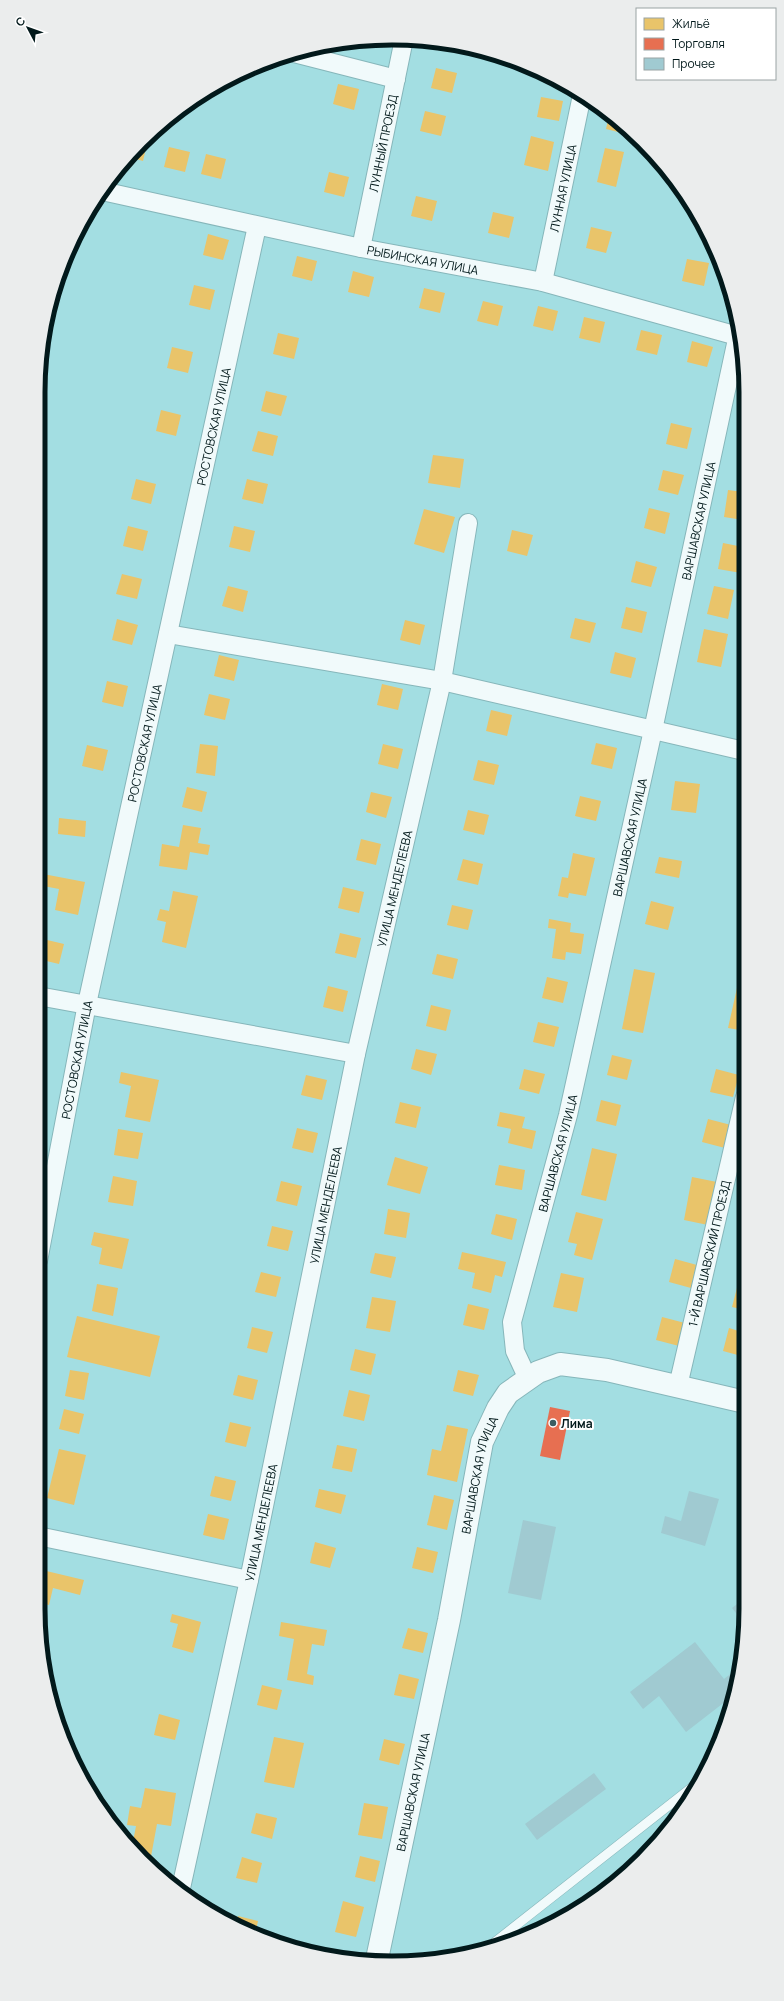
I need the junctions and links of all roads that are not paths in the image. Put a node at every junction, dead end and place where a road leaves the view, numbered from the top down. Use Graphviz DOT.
graph roads {
  1 [pos="403,45"];
  2 [pos="306,56"];
  3 [pos="396,79"];
  4 [pos="581,100"];
  5 [pos="108,192"];
  6 [pos="256,226"];
  7 [pos="361,248"];
  8 [pos="543,282"];
  9 [pos="734,334"];
  10 [pos="736,348"];
  11 [pos="468,523"];
  12 [pos="168,634"];
  13 [pos="442,681"];
  14 [pos="653,730"];
  15 [pos="739,750"];
  16 [pos="45,997"];
  17 [pos="87,1004"];
  18 [pos="356,1054"];
  19 [pos="739,1123"];
  20 [pos="45,1224"];
  21 [pos="528,1379"];
  22 [pos="678,1386"];
  23 [pos="739,1400"];
  24 [pos="45,1537"];
  25 [pos="249,1580"];
  26 [pos="688,1790"];
  27 [pos="182,1885"];
  28 [pos="498,1940"];
  29 [pos="378,1955"];
  1 -- 3 [label="street, ЛУННЫЙ ПРОЕЗД"];
  2 -- 3 [label="street"];
  3 -- 7 [label="street, ЛУННЫЙ ПРОЕЗД"];
  4 -- 8 [label="street, ЛУННАЯ УЛИЦА"];
  5 -- 6 [label="street, РЫБИНСКАЯ УЛИЦА"];
  6 -- 7 [label="street, РЫБИНСКАЯ УЛИЦА"];
  6 -- 12 [label="street, РОСТОВСКАЯ УЛИЦА"];
  7 -- 8 [label="street, РЫБИНСКАЯ УЛИЦА"];
  8 -- 9 [label="street, РЫБИНСКАЯ УЛИЦА"];
  10 -- 14 [label="street, ВАРШАВСКАЯ УЛИЦА"];
  11 -- 13 [label="street, УЛИЦА МЕНДЕЛЕЕВА"];
  12 -- 13 [label="street"];
  12 -- 17 [label="street, РОСТОВСКАЯ УЛИЦА"];
  13 -- 14 [label="street"];
  13 -- 18 [label="street, УЛИЦА МЕНДЕЛЕЕВА"];
  14 -- 15 [label="street"];
  14 -- 21 [label="street, ВАРШАВСКАЯ УЛИЦА"];
  16 -- 17 [label="street"];
  17 -- 18 [label="street"];
  17 -- 20 [label="street, РОСТОВСКАЯ УЛИЦА"];
  18 -- 25 [label="street, УЛИЦА МЕНДЕЛЕЕВА"];
  19 -- 22 [label="street, 1-Й ВАРШАВСКИЙ ПРОЕЗД"];
  21 -- 22 [label="main road"];
  21 -- 29 [label="main road, ВАРШАВСКАЯ УЛИЦА"];
  22 -- 23 [label="main road"];
  24 -- 25 [label="street"];
  25 -- 27 [label="street, УЛИЦА МЕНДЕЛЕЕВА"];
  26 -- 28 [label="lane"];
}
